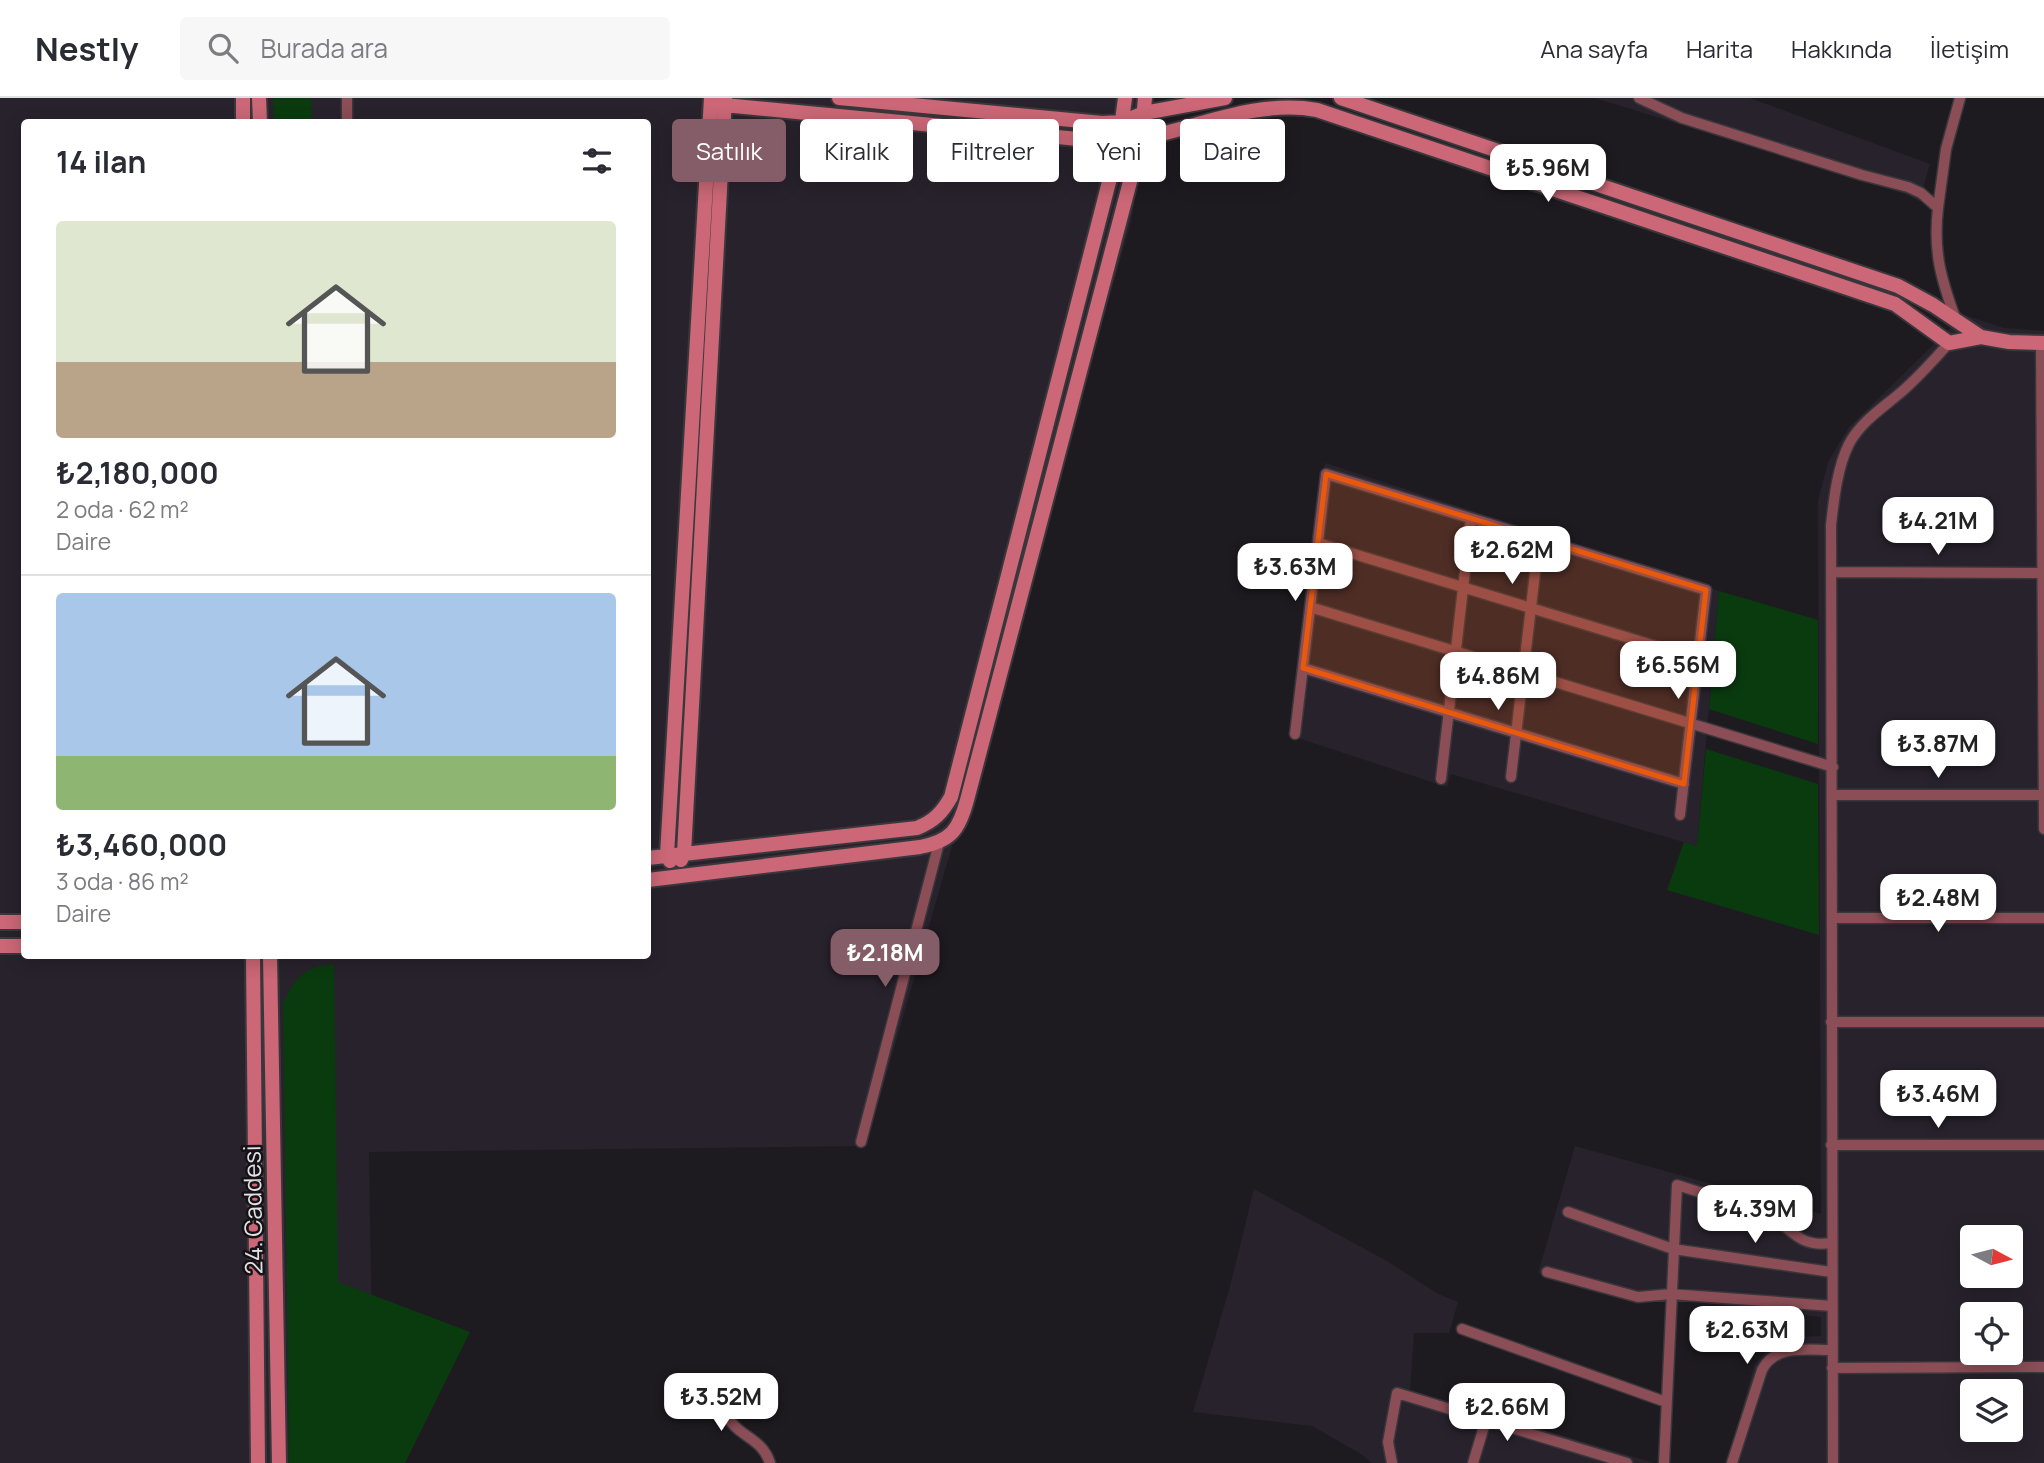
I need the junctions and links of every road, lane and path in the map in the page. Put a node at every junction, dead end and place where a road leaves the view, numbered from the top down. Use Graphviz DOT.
graph roads {
  1 [pos="243,98"];
  2 [pos="259,98"];
  3 [pos="347,98"];
  4 [pos="839,98"];
  5 [pos="1125,98"];
  6 [pos="1226,98"];
  7 [pos="1341,98"];
  8 [pos="1639,98"];
  9 [pos="1960,98"];
  10 [pos="719,100"];
  11 [pos="1144,105"];
  12 [pos="243,119"];
  13 [pos="260,119"];
  14 [pos="347,119"];
  15 [pos="1122,119"];
  16 [pos="1126,119"];
  17 [pos="1073,120"];
  18 [pos="1166,134"];
  19 [pos="1073,138"];
  20 [pos="1109,182"];
  21 [pos="1130,182"];
  22 [pos="1938,208"];
  23 [pos="1955,320"];
  24 [pos="1981,337"];
  25 [pos="1949,343"];
  26 [pos="2043,343"];
  27 [pos="1471,519"];
  28 [pos="1539,539"];
  29 [pos="1318,543"];
  30 [pos="1831,572"];
  31 [pos="2043,573"];
  32 [pos="1463,587"];
  33 [pos="1310,607"];
  34 [pos="1531,608"];
  35 [pos="1456,652"];
  36 [pos="1698,659"];
  37 [pos="1303,668"];
  38 [pos="1523,672"];
  39 [pos="1448,713"];
  40 [pos="1691,723"];
  41 [pos="1516,733"];
  42 [pos="1296,734"];
  43 [pos="1833,766"];
  44 [pos="1511,776"];
  45 [pos="1441,779"];
  46 [pos="1684,784"];
  47 [pos="1833,795"];
  48 [pos="2044,795"];
  49 [pos="1680,815"];
  50 [pos="2044,830"];
  51 [pos="939,843"];
  52 [pos="684,853"];
  53 [pos="667,855"];
  54 [pos="651,858"];
  55 [pos="676,874"];
  56 [pos="651,879"];
  57 [pos="1832,918"];
  58 [pos="2044,918"];
  59 [pos="0,922"];
  60 [pos="21,922"];
  61 [pos="0,946"];
  62 [pos="21,946"];
  63 [pos="253,959"];
  64 [pos="271,959"];
  65 [pos="2044,1021"];
  66 [pos="1831,1022"];
  67 [pos="861,1142"];
  68 [pos="1831,1145"];
  69 [pos="2044,1145"];
  70 [pos="1567,1212"];
  71 [pos="1831,1243"];
  72 [pos="1673,1248"];
  73 [pos="1547,1272"];
  74 [pos="1831,1272"];
  75 [pos="1671,1294"];
  76 [pos="1832,1306"];
  77 [pos="1462,1329"];
  78 [pos="1832,1350"];
  79 [pos="1832,1367"];
  80 [pos="2044,1367"];
  81 [pos="712,1386"];
  82 [pos="1666,1402"];
  83 [pos="1486,1420"];
  84 [pos="258,1463"];
  85 [pos="279,1463"];
  86 [pos="770,1463"];
  87 [pos="1392,1463"];
  88 [pos="1473,1463"];
  89 [pos="1627,1463"];
  90 [pos="1664,1463"];
  91 [pos="1732,1463"];
  92 [pos="1833,1463"];
  1 -- 12 [label="street"];
  2 -- 13 [label="street"];
  3 -- 14 [label="street"];
  4 -- 17 [label="street"];
  5 -- 15 [label="street"];
  6 -- 11 [label="street"];
  7 -- 23 [label="street"];
  8 -- 22 [label="street"];
  9 -- 22 [label="street"];
  10 -- 19 [label="street"];
  10 -- 52 [label="street"];
  10 -- 53 [label="street"];
  11 -- 16 [label="street"];
  18 -- 25 [label="street"];
  20 -- 52 [label="street"];
  21 -- 51 [label="street"];
  22 -- 23 [label="street"];
  23 -- 24 [label="street"];
  24 -- 25 [label="street"];
  24 -- 26 [label="street"];
  25 -- 30 [label="street"];
  26 -- 31 [label="street"];
  27 -- 28 [label="street"];
  27 -- 29 [label="street"];
  27 -- 32 [label="street"];
  28 -- 34 [label="street"];
  28 -- 36 [label="street"];
  29 -- 32 [label="street"];
  29 -- 33 [label="street"];
  30 -- 31 [label="street"];
  30 -- 43 [label="street"];
  31 -- 48 [label="street"];
  32 -- 34 [label="street"];
  32 -- 35 [label="street"];
  33 -- 35 [label="street"];
  33 -- 37 [label="street"];
  34 -- 36 [label="street"];
  34 -- 38 [label="street"];
  35 -- 38 [label="street"];
  35 -- 39 [label="street"];
  36 -- 40 [label="street"];
  37 -- 39 [label="street"];
  37 -- 42 [label="street"];
  38 -- 40 [label="street"];
  38 -- 41 [label="street"];
  39 -- 41 [label="street"];
  39 -- 45 [label="street"];
  40 -- 43 [label="street"];
  40 -- 46 [label="street"];
  41 -- 44 [label="street"];
  41 -- 46 [label="street"];
  43 -- 47 [label="street"];
  46 -- 49 [label="street"];
  47 -- 48 [label="street"];
  47 -- 57 [label="street"];
  48 -- 50 [label="street"];
  51 -- 55 [label="street"];
  51 -- 67 [label="street"];
  52 -- 53 [label="street"];
  52 -- 55 [label="street"];
  53 -- 54 [label="street"];
  53 -- 55 [label="street"];
  55 -- 56 [label="street"];
  57 -- 58 [label="street"];
  57 -- 66 [label="street"];
  59 -- 60 [label="street"];
  61 -- 62 [label="street"];
  63 -- 84 [label="street, 24. Caddesi"];
  64 -- 85 [label="street, 24. Caddesi"];
  65 -- 66 [label="street"];
  66 -- 68 [label="street"];
  68 -- 69 [label="street"];
  68 -- 71 [label="street"];
  70 -- 72 [label="street"];
  71 -- 72 [label="street"];
  71 -- 74 [label="street"];
  72 -- 74 [label="street"];
  72 -- 75 [label="street"];
  73 -- 75 [label="street"];
  74 -- 76 [label="street"];
  75 -- 76 [label="street"];
  75 -- 82 [label="street"];
  76 -- 78 [label="street"];
  77 -- 82 [label="street"];
  78 -- 79 [label="street"];
  78 -- 91 [label="street"];
  79 -- 80 [label="street"];
  79 -- 92 [label="street"];
  81 -- 86 [label="street"];
  82 -- 90 [label="street"];
  83 -- 87 [label="street"];
  83 -- 88 [label="street"];
  83 -- 89 [label="street"];
}
